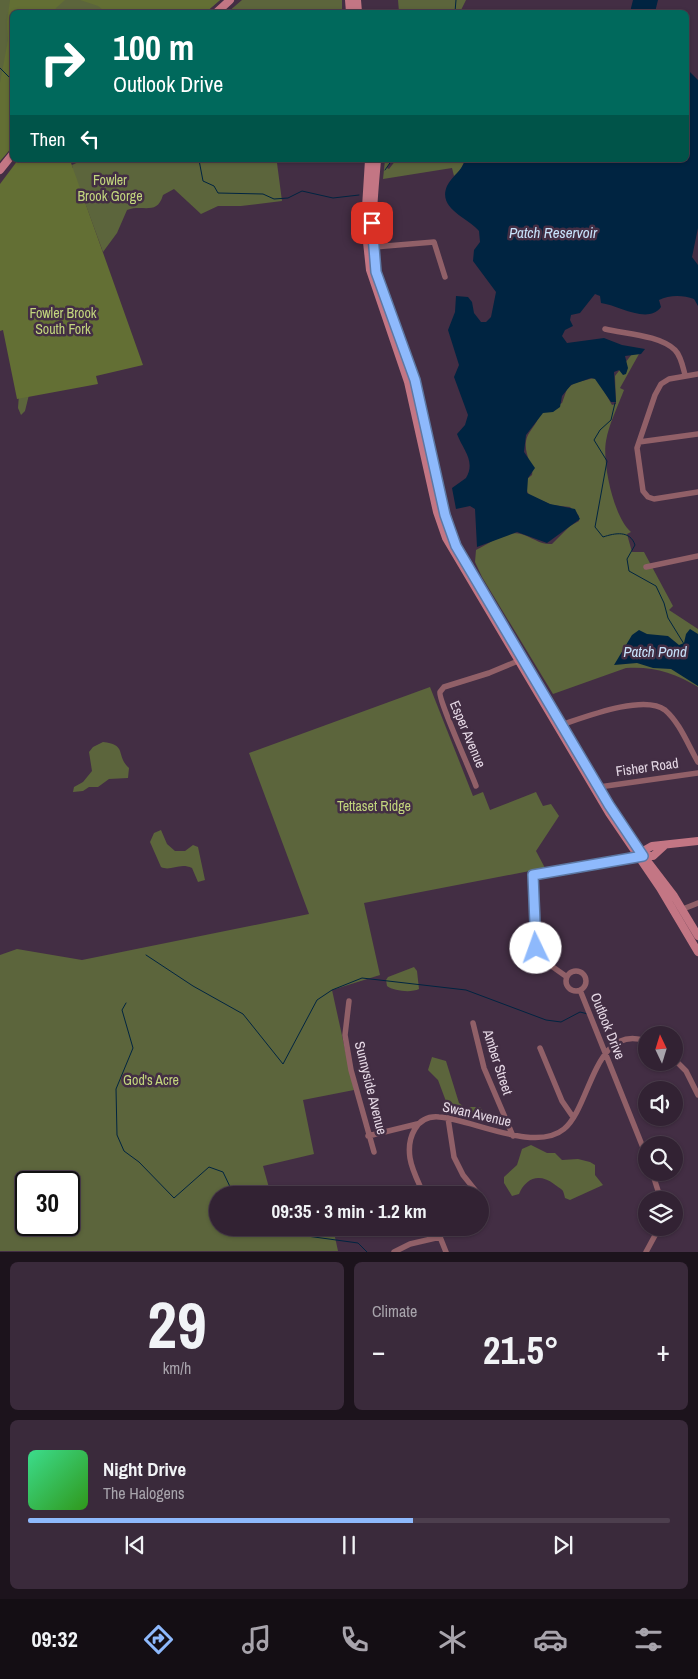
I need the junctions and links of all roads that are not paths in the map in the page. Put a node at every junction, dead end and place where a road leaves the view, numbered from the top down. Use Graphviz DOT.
graph roads {
  1 [pos="230,0"];
  2 [pos="219,10"];
  3 [pos="10,158"];
  4 [pos="369,162"];
  5 [pos="377,162"];
  6 [pos="0,170"];
  7 [pos="374,247"];
  8 [pos="445,276"];
  9 [pos="605,329"];
  10 [pos="698,374"];
  11 [pos="685,375"];
  12 [pos="698,434"];
  13 [pos="638,442"];
  14 [pos="436,488"];
  15 [pos="698,492"];
  16 [pos="698,556"];
  17 [pos="646,567"];
  18 [pos="518,661"];
  19 [pos="561,725"];
  20 [pos="698,762"];
  21 [pos="698,773"];
  22 [pos="476,786"];
  23 [pos="599,787"];
  24 [pos="698,841"];
  25 [pos="640,854"];
  26 [pos="698,903"];
  27 [pos="683,909"];
  28 [pos="698,936"];
  29 [pos="698,952"];
  30 [pos="567,977"];
  31 [pos="580,990"];
  32 [pos="349,1001"];
  33 [pos="473,1023"];
  34 [pos="638,1040"];
  35 [pos="540,1048"];
  36 [pos="606,1053"];
  37 [pos="683,1068"];
  38 [pos="698,1095"];
  39 [pos="573,1117"];
  40 [pos="448,1118"];
  41 [pos="417,1124"];
  42 [pos="368,1136"];
  43 [pos="513,1136"];
  44 [pos="638,1136"];
  45 [pos="374,1152"];
  46 [pos="421,1186"];
  47 [pos="472,1186"];
  48 [pos="655,1236"];
  49 [pos="440,1237"];
  50 [pos="395,1251"];
  51 [pos="446,1252"];
  52 [pos="646,1252"];
  1 -- 2 [label="main road"];
  3 -- 6 [label="main road"];
  4 -- 14 [label="main road"];
  5 -- 7 [label="main road"];
  7 -- 8 [label="street"];
  7 -- 14 [label="main road"];
  9 -- 11 [label="street"];
  10 -- 11 [label="street"];
  11 -- 13 [label="street"];
  12 -- 13 [label="street"];
  13 -- 15 [label="street"];
  14 -- 18 [label="main road"];
  14 -- 19 [label="main road"];
  16 -- 17 [label="street"];
  18 -- 22 [label="street, Esper Avenue"];
  18 -- 25 [label="main road"];
  19 -- 20 [label="street"];
  19 -- 23 [label="main road"];
  21 -- 23 [label="street, Fisher Road"];
  23 -- 25 [label="main road"];
  24 -- 25 [label="main road"];
  25 -- 27 [label="main road"];
  25 -- 29 [label="main road"];
  25 -- 30 [label="street"];
  26 -- 27 [label="street"];
  27 -- 28 [label="main road"];
  30 -- 31 [label="street"];
  30 -- 31 [label="street"];
  31 -- 36 [label="street, Outlook Drive"];
  32 -- 42 [label="street, Sunnyside Avenue"];
  33 -- 43 [label="street, Amber Street"];
  34 -- 36 [label="street, Swan Avenue"];
  35 -- 39 [label="street"];
  36 -- 39 [label="street, Swan Avenue"];
  36 -- 44 [label="street, Outlook Drive"];
  37 -- 38 [label="street"];
  39 -- 43 [label="street, Swan Avenue"];
  40 -- 41 [label="street, Swan Avenue"];
  40 -- 43 [label="street, Swan Avenue"];
  40 -- 47 [label="street"];
  41 -- 42 [label="street, Swan Avenue"];
  41 -- 46 [label="street"];
  42 -- 45 [label="street, Sunnyside Avenue"];
  48 -- 52 [label="street"];
  49 -- 50 [label="street"];
  49 -- 51 [label="street"];
}
